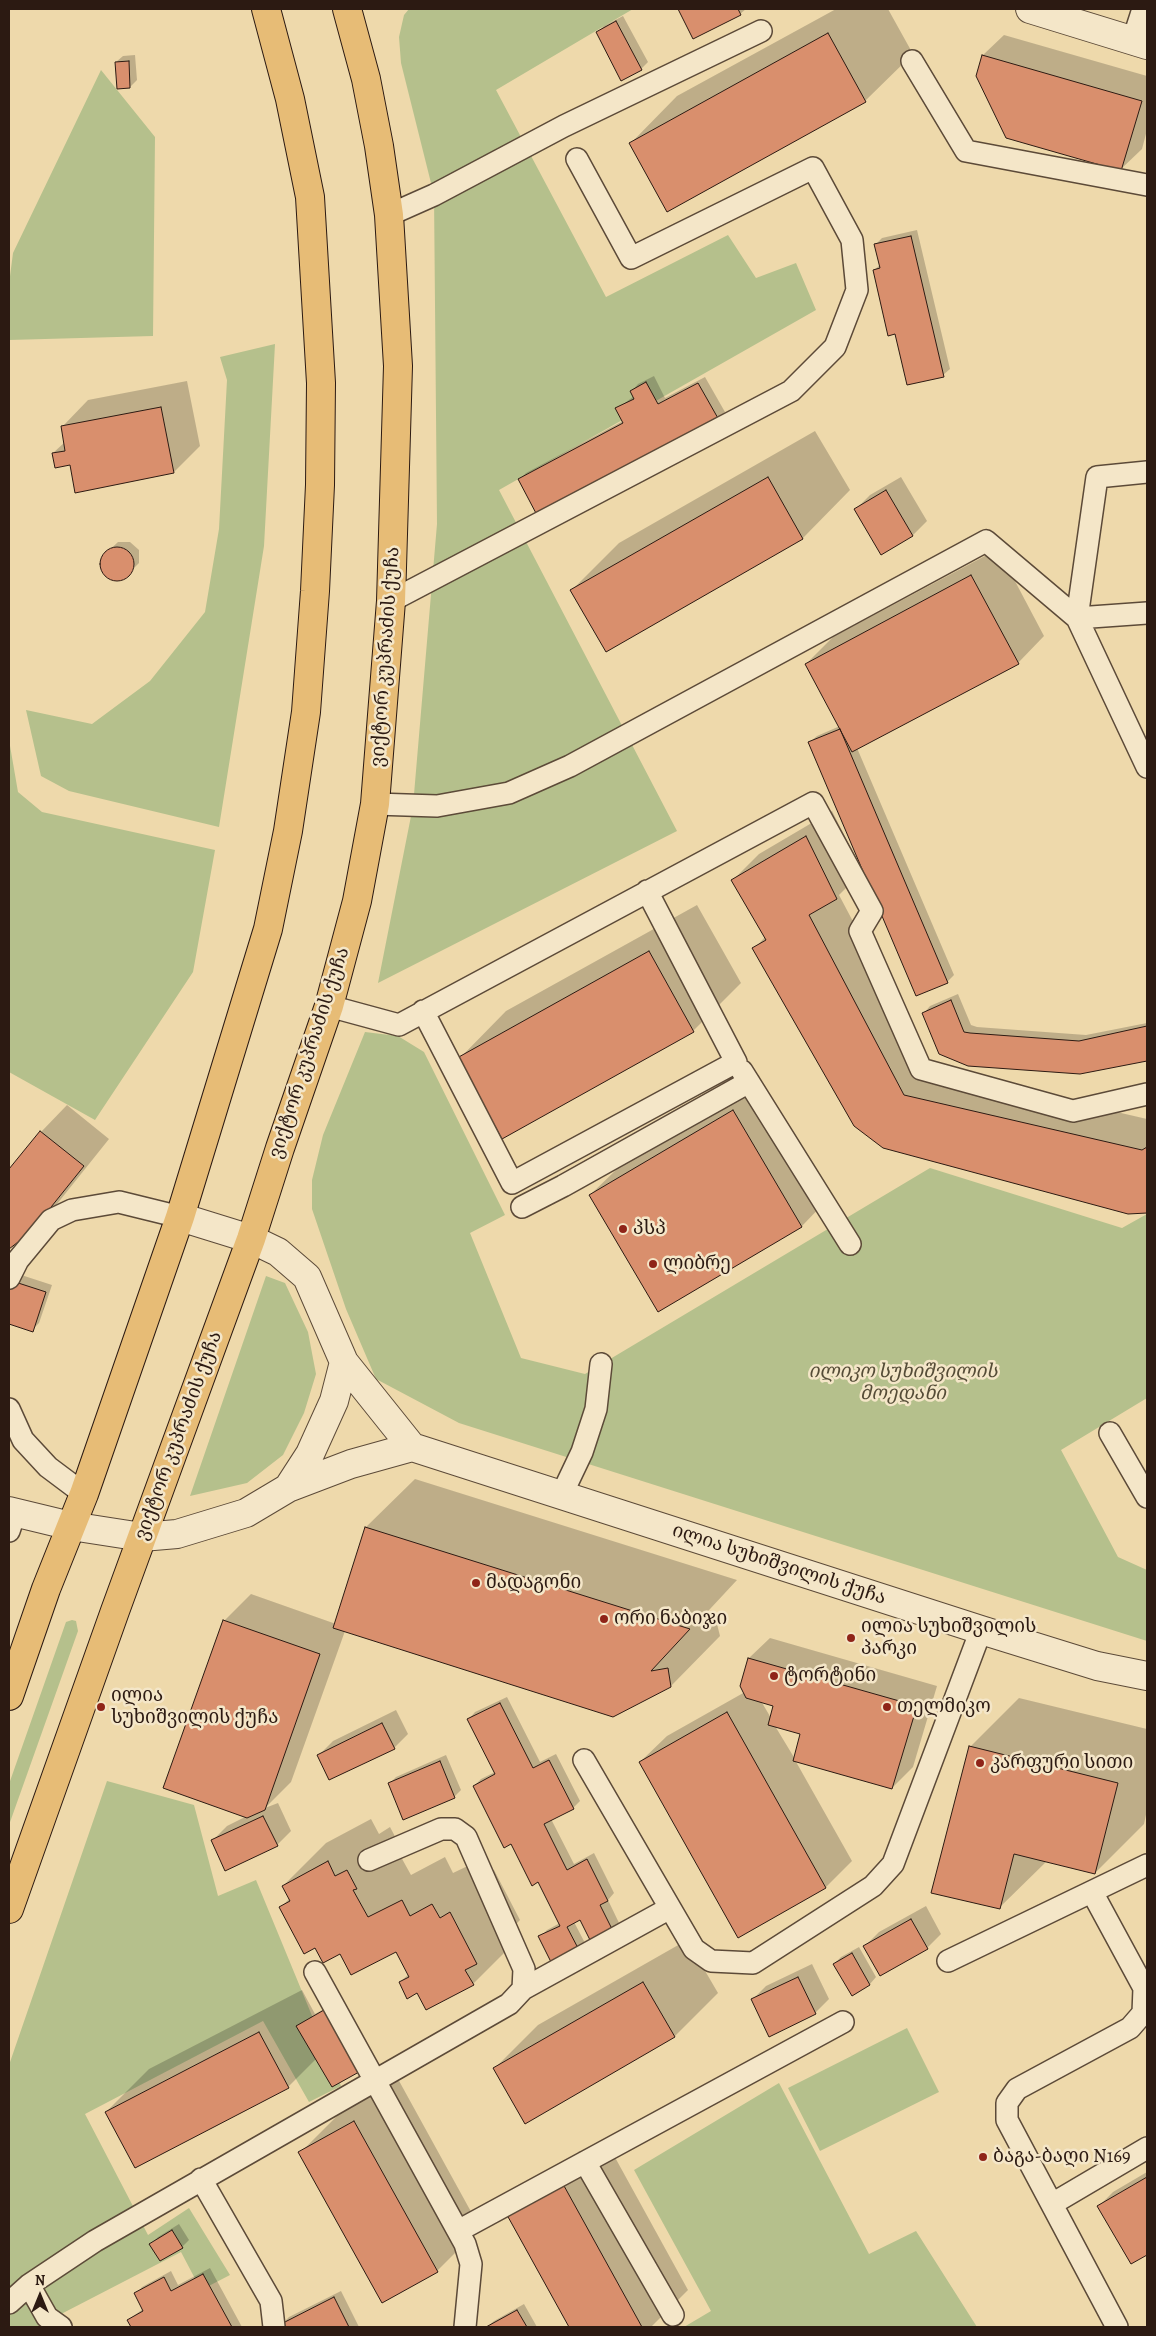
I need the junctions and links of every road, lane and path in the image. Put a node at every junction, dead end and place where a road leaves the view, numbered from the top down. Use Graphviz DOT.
graph roads {
  1 [pos="266,9"];
  2 [pos="347,9"];
  3 [pos="1030,9"];
  4 [pos="1143,9"];
  5 [pos="761,31"];
  6 [pos="1140,43"];
  7 [pos="912,61"];
  8 [pos="577,159"];
  9 [pos="1147,185"];
  10 [pos="389,215"];
  11 [pos="1147,472"];
  12 [pos="391,601"];
  13 [pos="1147,613"];
  14 [pos="1077,618"];
  15 [pos="1147,767"];
  16 [pos="375,804"];
  17 [pos="647,891"];
  18 [pos="330,1006"];
  19 [pos="423,1011"];
  20 [pos="736,1062"];
  21 [pos="749,1082"];
  22 [pos="1147,1094"];
  23 [pos="522,1207"];
  24 [pos="180,1217"];
  25 [pos="252,1239"];
  26 [pos="850,1244"];
  27 [pos="9,1278"];
  28 [pos="344,1362"];
  29 [pos="601,1364"];
  30 [pos="9,1408"];
  31 [pos="1110,1432"];
  32 [pos="412,1447"];
  33 [pos="288,1488"];
  34 [pos="84,1494"];
  35 [pos="562,1494"];
  36 [pos="1147,1497"];
  37 [pos="11,1518"];
  38 [pos="71,1526"];
  39 [pos="142,1537"];
  40 [pos="981,1630"];
  41 [pos="1147,1676"];
  42 [pos="9,1696"];
  43 [pos="584,1760"];
  44 [pos="369,1860"];
  45 [pos="1147,1865"];
  46 [pos="1092,1892"];
  47 [pos="670,1908"];
  48 [pos="9,1910"];
  49 [pos="948,1961"];
  50 [pos="315,1972"];
  51 [pos="523,1989"];
  52 [pos="843,2022"];
  53 [pos="375,2080"];
  54 [pos="1147,2148"];
  55 [pos="586,2162"];
  56 [pos="202,2179"];
  57 [pos="1052,2204"];
  58 [pos="458,2231"];
  59 [pos="30,2285"];
  60 [pos="9,2303"];
  61 [pos="673,2315"];
  62 [pos="61,2327"];
  63 [pos="274,2327"];
  64 [pos="465,2327"];
  65 [pos="1117,2327"];
  1 -- 24 [label="main road"];
  2 -- 10 [label="main road, ვიქტორ კუპრაძის ქუჩა"];
  3 -- 6 [label="street"];
  4 -- 6 [label="lane"];
  5 -- 10 [label="lane"];
  7 -- 9 [label="lane"];
  8 -- 12 [label="lane"];
  10 -- 12 [label="main road, ვიქტორ კუპრაძის ქუჩა"];
  11 -- 14 [label="lane"];
  12 -- 16 [label="main road, ვიქტორ კუპრაძის ქუჩა"];
  13 -- 14 [label="lane"];
  14 -- 15 [label="lane"];
  14 -- 16 [label="lane"];
  16 -- 18 [label="main road, ვიქტორ კუპრაძის ქუჩა"];
  17 -- 19 [label="lane"];
  17 -- 20 [label="lane"];
  17 -- 22 [label="lane"];
  18 -- 19 [label="lane"];
  18 -- 25 [label="main road, ვიქტორ კუპრაძის ქუჩა"];
  19 -- 20 [label="lane"];
  20 -- 21 [label="lane"];
  21 -- 23 [label="lane"];
  21 -- 26 [label="lane"];
  24 -- 25 [label="street"];
  24 -- 27 [label="lane"];
  24 -- 34 [label="main road"];
  25 -- 28 [label="street"];
  25 -- 39 [label="main road, ვიქტორ კუპრაძის ქუჩა"];
  28 -- 32 [label="street"];
  28 -- 33 [label="street"];
  29 -- 35 [label="lane"];
  30 -- 34 [label="lane"];
  31 -- 36 [label="lane"];
  32 -- 33 [label="street"];
  32 -- 35 [label="street, ილია სუხიშვილის ქუჩა"];
  33 -- 39 [label="street"];
  34 -- 38 [label="main road"];
  35 -- 40 [label="street, ილია სუხიშვილის ქუჩა"];
  37 -- 38 [label="street"];
  38 -- 39 [label="street"];
  38 -- 42 [label="main road"];
  39 -- 48 [label="main road, ვიქტორ კუპრაძის ქუჩა"];
  40 -- 41 [label="street, ილია სუხიშვილის ქუჩა"];
  40 -- 47 [label="lane"];
  43 -- 47 [label="lane"];
  44 -- 51 [label="lane"];
  45 -- 46 [label="lane"];
  46 -- 49 [label="lane"];
  46 -- 57 [label="lane"];
  47 -- 51 [label="lane"];
  50 -- 53 [label="lane"];
  51 -- 53 [label="lane"];
  52 -- 55 [label="lane"];
  53 -- 56 [label="lane"];
  53 -- 58 [label="lane"];
  54 -- 57 [label="lane"];
  55 -- 58 [label="lane"];
  55 -- 61 [label="lane"];
  56 -- 59 [label="lane"];
  56 -- 63 [label="lane"];
  57 -- 65 [label="lane"];
  58 -- 64 [label="lane"];
  59 -- 60 [label="lane"];
  59 -- 62 [label="lane"];
}
